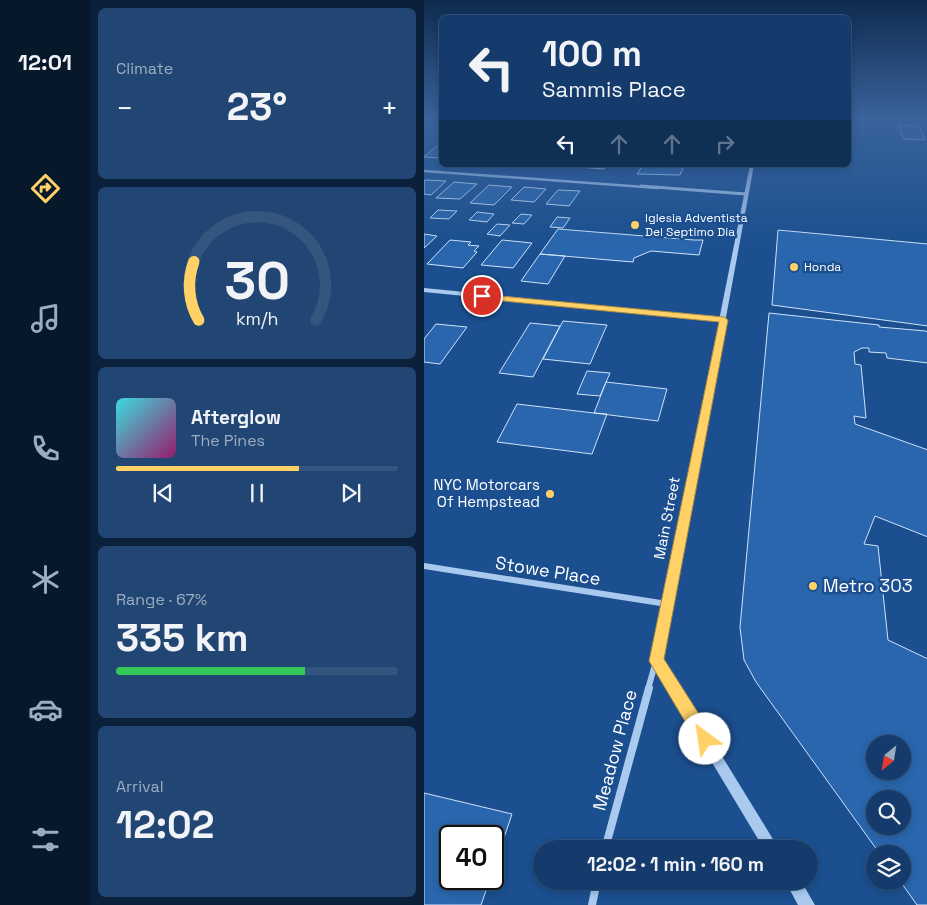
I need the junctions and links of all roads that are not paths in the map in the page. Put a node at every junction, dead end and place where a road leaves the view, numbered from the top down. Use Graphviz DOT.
graph roads {
  1 [pos="752,167"];
  2 [pos="424,171"];
  3 [pos="746,194"];
  4 [pos="424,290"];
  5 [pos="724,320"];
  6 [pos="424,566"];
  7 [pos="668,604"];
  8 [pos="656,661"];
  9 [pos="607,840"];
  10 [pos="766,840"];
  11 [pos="595,890"];
  12 [pos="798,890"];
  13 [pos="592,905"];
  14 [pos="807,905"];
  1 -- 3 [label="street, Main Street"];
  2 -- 3 [label="street"];
  3 -- 5 [label="street, Main Street"];
  4 -- 5 [label="street"];
  5 -- 7 [label="street, Main Street"];
  6 -- 7 [label="street, Stowe Place"];
  7 -- 8 [label="street, Main Street"];
  8 -- 9 [label="street, Meadow Place"];
  8 -- 10 [label="street"];
  11 -- 13 [label="street"];
  12 -- 14 [label="street"];
}
